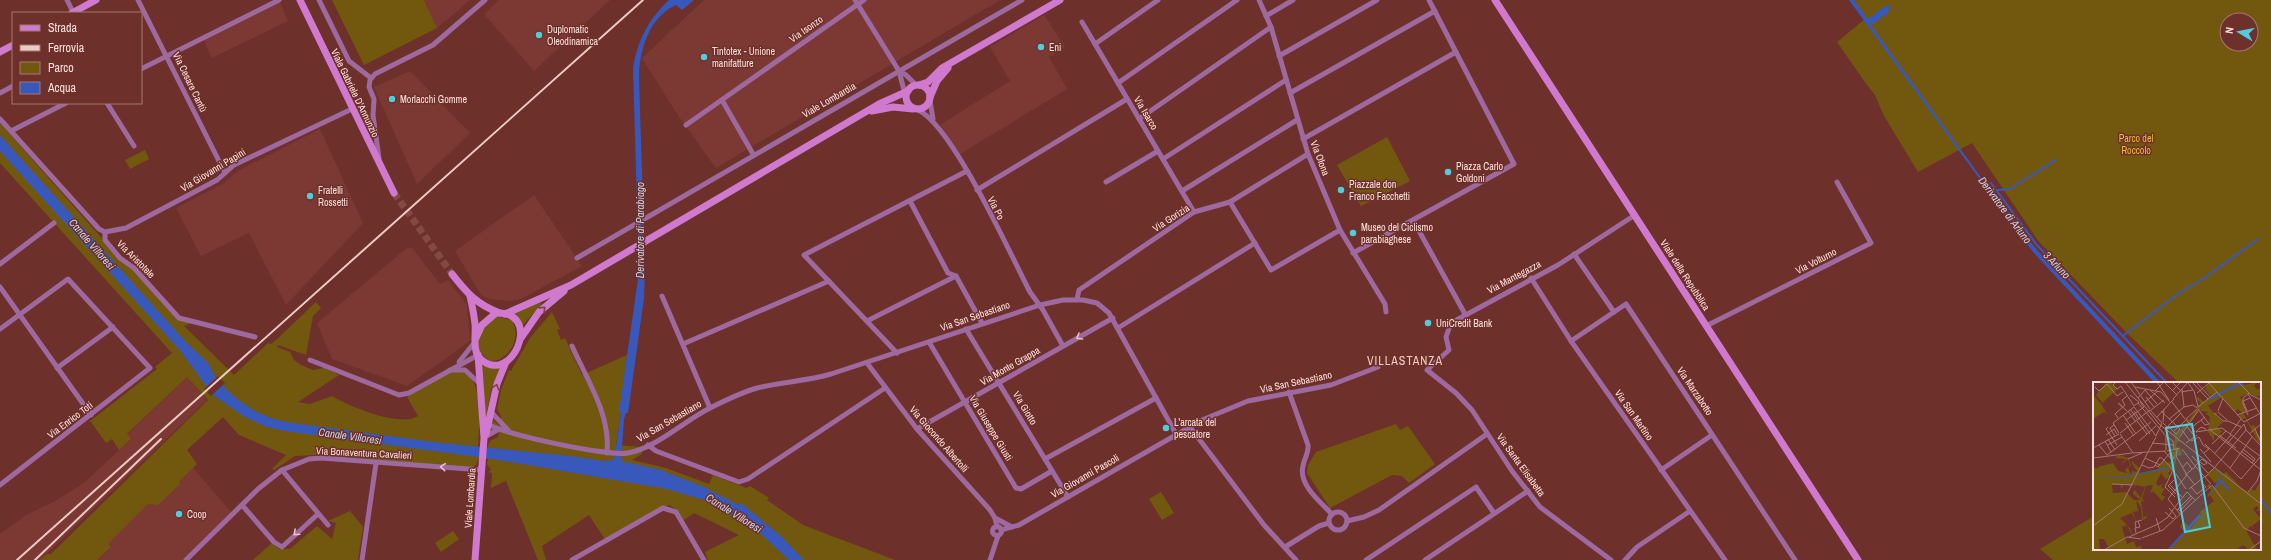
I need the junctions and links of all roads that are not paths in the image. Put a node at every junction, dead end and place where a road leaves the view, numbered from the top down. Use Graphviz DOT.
graph roads {
  1 [pos="67,0"];
  2 [pos="96,0"];
  3 [pos="138,0"];
  4 [pos="279,0"];
  5 [pos="300,0"];
  6 [pos="319,0"];
  7 [pos="485,0"];
  8 [pos="864,0"];
  9 [pos="1022,0"];
  10 [pos="1060,0"];
  11 [pos="1066,0"];
  12 [pos="1158,0"];
  13 [pos="1237,0"];
  14 [pos="1259,0"];
  15 [pos="1293,0"];
  16 [pos="1377,0"];
  17 [pos="1429,0"];
  18 [pos="1495,0"];
  19 [pos="856,2"];
  20 [pos="1435,11"];
  21 [pos="72,12"];
  22 [pos="74,12"];
  23 [pos="1036,15"];
  24 [pos="1266,16"];
  25 [pos="1082,22"];
  26 [pos="1271,27"];
  27 [pos="1095,44"];
  28 [pos="12,45"];
  29 [pos="0,52"];
  30 [pos="1456,52"];
  31 [pos="167,56"];
  32 [pos="1279,56"];
  33 [pos="956,61"];
  34 [pos="142,68"];
  35 [pos="900,71"];
  36 [pos="371,78"];
  37 [pos="1286,80"];
  38 [pos="1118,83"];
  39 [pos="918,85"];
  40 [pos="12,87"];
  41 [pos="0,93"];
  42 [pos="906,94"];
  43 [pos="1290,94"];
  44 [pos="930,99"];
  45 [pos="1127,99"];
  46 [pos="722,100"];
  47 [pos="64,104"];
  48 [pos="108,104"];
  49 [pos="352,109"];
  50 [pos="916,109"];
  51 [pos="863,115"];
  52 [pos="1139,118"];
  53 [pos="0,119"];
  54 [pos="1297,120"];
  55 [pos="934,122"];
  56 [pos="686,125"];
  57 [pos="10,131"];
  58 [pos="1303,139"];
  59 [pos="134,146"];
  60 [pos="1158,151"];
  61 [pos="753,154"];
  62 [pos="1308,154"];
  63 [pos="1163,159"];
  64 [pos="379,164"];
  65 [pos="967,171"];
  66 [pos="225,173"];
  67 [pos="1106,182"];
  68 [pos="1837,182"];
  69 [pos="977,190"];
  70 [pos="1182,191"];
  71 [pos="394,194"];
  72 [pos="910,201"];
  73 [pos="1230,202"];
  74 [pos="1194,212"];
  75 [pos="1634,215"];
  76 [pos="1413,220"];
  77 [pos="54,223"];
  78 [pos="1340,230"];
  79 [pos="105,232"];
  80 [pos="1255,243"];
  81 [pos="1353,253"];
  82 [pos="1574,254"];
  83 [pos="577,258"];
  84 [pos="0,264"];
  85 [pos="452,274"];
  86 [pos="956,276"];
  87 [pos="1531,278"];
  88 [pos="829,281"];
  89 [pos="571,285"];
  90 [pos="0,287"];
  91 [pos="470,296"];
  92 [pos="662,296"];
  93 [pos="1077,300"];
  94 [pos="1040,305"];
  95 [pos="1386,312"];
  96 [pos="1614,312"];
  97 [pos="503,313"];
  98 [pos="1465,314"];
  99 [pos="18,315"];
  100 [pos="1113,318"];
  101 [pos="867,321"];
  102 [pos="982,323"];
  103 [pos="1706,326"];
  104 [pos="113,327"];
  105 [pos="1118,328"];
  106 [pos="0,329"];
  107 [pos="966,329"];
  108 [pos="255,337"];
  109 [pos="475,340"];
  110 [pos="520,340"];
  111 [pos="929,342"];
  112 [pos="1571,342"];
  113 [pos="683,344"];
  114 [pos="572,346"];
  115 [pos="1063,346"];
  116 [pos="897,353"];
  117 [pos="478,355"];
  118 [pos="310,360"];
  119 [pos="506,362"];
  120 [pos="867,363"];
  121 [pos="1378,366"];
  122 [pos="57,368"];
  123 [pos="447,370"];
  124 [pos="1427,370"];
  125 [pos="479,383"];
  126 [pos="999,383"];
  127 [pos="885,388"];
  128 [pos="1289,392"];
  129 [pos="1156,398"];
  130 [pos="965,402"];
  131 [pos="710,408"];
  132 [pos="491,412"];
  133 [pos="91,415"];
  134 [pos="482,418"];
  135 [pos="488,425"];
  136 [pos="1190,427"];
  137 [pos="499,429"];
  138 [pos="917,430"];
  139 [pos="514,434"];
  140 [pos="1176,434"];
  141 [pos="1487,434"];
  142 [pos="1712,434"];
  143 [pos="484,441"];
  144 [pos="648,445"];
  145 [pos="607,453"];
  146 [pos="1045,459"];
  147 [pos="376,463"];
  148 [pos="282,470"];
  149 [pos="482,470"];
  150 [pos="1661,470"];
  151 [pos="1052,471"];
  152 [pos="0,485"];
  153 [pos="1528,491"];
  154 [pos="1068,497"];
  155 [pos="242,505"];
  156 [pos="1690,511"];
  157 [pos="1494,513"];
  158 [pos="318,514"];
  159 [pos="1332,514"];
  160 [pos="995,518"];
  161 [pos="1348,521"];
  162 [pos="1329,523"];
  163 [pos="328,525"];
  164 [pos="1012,527"];
  165 [pos="999,529"];
  166 [pos="998,536"];
  167 [pos="1285,547"];
  168 [pos="186,560"];
  169 [pos="362,560"];
  170 [pos="475,560"];
  171 [pos="572,560"];
  172 [pos="704,560"];
  173 [pos="990,560"];
  174 [pos="1296,560"];
  175 [pos="1366,560"];
  176 [pos="1425,560"];
  177 [pos="1611,560"];
  178 [pos="1625,560"];
  179 [pos="1725,560"];
  180 [pos="1795,560"];
  181 [pos="1858,560"];
  1 -- 21 [label="street"];
  2 -- 22 [label="main road"];
  3 -- 31 [label="street, Via Cesare Cantù"];
  4 -- 31 [label="street"];
  5 -- 49 [label="main road, Viale Gabriele D'Annunzio"];
  6 -- 36 [label="street"];
  7 -- 36 [label="street"];
  8 -- 19 [label="street, Via Isonzo"];
  9 -- 35 [label="street, Viale Lombardia"];
  10 -- 23 [label="main road, Viale Lombardia"];
  11 -- 23 [label="main road, Viale Lombardia"];
  12 -- 27 [label="street"];
  13 -- 38 [label="street"];
  14 -- 24 [label="street, Via Olona"];
  15 -- 24 [label="street"];
  16 -- 32 [label="street"];
  17 -- 20 [label="street"];
  18 -- 75 [label="main road, Viale della Repubblica"];
  19 -- 35 [label="street"];
  19 -- 46 [label="street, Via Isonzo"];
  20 -- 30 [label="street"];
  20 -- 43 [label="street"];
  23 -- 33 [label="main road, Viale Lombardia"];
  24 -- 26 [label="street, Via Olona"];
  25 -- 27 [label="street, Via Isarco"];
  26 -- 32 [label="street, Via Olona"];
  26 -- 52 [label="street"];
  27 -- 38 [label="street, Via Isarco"];
  28 -- 29 [label="main road"];
  30 -- 58 [label="street"];
  30 -- 76 [label="street"];
  31 -- 34 [label="street"];
  31 -- 66 [label="street, Via Cesare Cantù"];
  32 -- 37 [label="street, Via Olona"];
  33 -- 39 [label="main road, Viale Lombardia"];
  33 -- 44 [label="main road, Viale Lombardia"];
  35 -- 39 [label="street"];
  35 -- 42 [label="street"];
  35 -- 61 [label="street, Viale Lombardia"];
  36 -- 64 [label="street"];
  37 -- 43 [label="street, Via Olona"];
  37 -- 63 [label="street"];
  38 -- 45 [label="street, Via Isarco"];
  39 -- 42 [label="main road, Viale Lombardia"];
  39 -- 44 [label="main road"];
  40 -- 41 [label="street"];
  42 -- 50 [label="main road"];
  42 -- 51 [label="main road, Viale Lombardia"];
  43 -- 54 [label="street, Via Olona"];
  44 -- 50 [label="main road, Viale Lombardia"];
  44 -- 55 [label="street, Via Po"];
  45 -- 52 [label="street, Via Isarco"];
  45 -- 69 [label="street"];
  46 -- 56 [label="street, Via Isonzo"];
  46 -- 61 [label="street"];
  47 -- 57 [label="street"];
  48 -- 59 [label="street"];
  49 -- 64 [label="main road, Viale Gabriele D'Annunzio"];
  49 -- 66 [label="street, Via Giovanni Papini"];
  50 -- 51 [label="main road, Viale Lombardia"];
  50 -- 55 [label="street, Via Po"];
  51 -- 89 [label="main road, Viale Lombardia"];
  52 -- 60 [label="street, Via Isarco"];
  53 -- 57 [label="street, Via Aristotele"];
  54 -- 58 [label="street, Via Olona"];
  54 -- 70 [label="street"];
  55 -- 65 [label="street, Via Po"];
  57 -- 79 [label="street, Via Aristotele"];
  58 -- 62 [label="street, Via Olona"];
  60 -- 63 [label="street, Via Isarco"];
  60 -- 67 [label="street"];
  61 -- 83 [label="street, Viale Lombardia"];
  62 -- 73 [label="street, Via Gorizia"];
  62 -- 78 [label="street, Via Olona"];
  63 -- 70 [label="street, Via Isarco"];
  64 -- 71 [label="main road, Viale Gabriele D'Annunzio"];
  65 -- 69 [label="street, Via Po"];
  65 -- 72 [label="street"];
  66 -- 79 [label="street, Via Giovanni Papini"];
  68 -- 103 [label="street, Via Volturno"];
  69 -- 94 [label="street, Via Po"];
  70 -- 74 [label="street, Via Isarco"];
  72 -- 86 [label="street"];
  72 -- 88 [label="street"];
  73 -- 74 [label="street, Via Gorizia"];
  73 -- 80 [label="street"];
  74 -- 93 [label="street, Via Gorizia"];
  75 -- 82 [label="street, Via Mantegazza"];
  75 -- 103 [label="main road, Viale della Repubblica"];
  76 -- 81 [label="street"];
  76 -- 98 [label="street"];
  77 -- 84 [label="street"];
  78 -- 80 [label="street"];
  78 -- 81 [label="street, Via Olona"];
  79 -- 108 [label="street, Via Aristotele"];
  80 -- 105 [label="street"];
  81 -- 95 [label="street, Via Olona"];
  82 -- 87 [label="street, Via Mantegazza"];
  82 -- 96 [label="street"];
  85 -- 91 [label="main road"];
  86 -- 101 [label="street"];
  86 -- 102 [label="street"];
  87 -- 98 [label="street, Via Mantegazza"];
  87 -- 112 [label="street, Via San Martino"];
  88 -- 101 [label="street"];
  88 -- 113 [label="street"];
  89 -- 97 [label="main road, Viale Lombardia"];
  110 -- 89 [label="main road, Viale Lombardia, one-way"];
  90 -- 99 [label="street"];
  91 -- 97 [label="main road"];
  91 -- 109 [label="main road"];
  92 -- 113 [label="street"];
  93 -- 94 [label="street, Via San Sebastiano"];
  93 -- 100 [label="street, Via San Sebastiano"];
  94 -- 102 [label="street, Via San Sebastiano"];
  94 -- 115 [label="street, Via Po"];
  96 -- 112 [label="street"];
  96 -- 142 [label="street, Via Marzabotto"];
  97 -- 109 [label="main road, Viale Lombardia"];
  97 -- 110 [label="main road"];
  98 -- 124 [label="street, Via Mantegazza"];
  99 -- 104 [label="street"];
  99 -- 106 [label="street"];
  99 -- 122 [label="street"];
  100 -- 105 [label="street, Via San Sebastiano"];
  100 -- 115 [label="street, Via Monte Grappa, one-way"];
  101 -- 116 [label="street"];
  102 -- 107 [label="street, Via San Sebastiano"];
  103 -- 181 [label="main road, Viale della Repubblica"];
  104 -- 122 [label="street"];
  104 -- 133 [label="street, Via Enrico Toti"];
  105 -- 129 [label="street, Via San Sebastiano"];
  107 -- 111 [label="street, Via San Sebastiano"];
  107 -- 126 [label="street, Via Giotto"];
  109 -- 117 [label="main road, Viale Lombardia"];
  109 -- 123 [label="street"];
  110 -- 119 [label="main road, Viale Lombardia"];
  111 -- 116 [label="street, Via San Sebastiano"];
  111 -- 130 [label="street, Via Giuseppe Giusti"];
  112 -- 150 [label="street, Via San Martino"];
  113 -- 131 [label="street"];
  114 -- 145 [label="street"];
  115 -- 126 [label="street, Via Monte Grappa"];
  116 -- 120 [label="street, Via San Sebastiano"];
  117 -- 119 [label="main road"];
  117 -- 123 [label="street"];
  117 -- 125 [label="main road, Viale Lombardia"];
  118 -- 123 [label="street"];
  132 -- 119 [label="main road, Viale Lombardia, one-way"];
  120 -- 127 [label="street, Via Giocondo Albertolli"];
  120 -- 131 [label="street, Via San Sebastiano"];
  121 -- 128 [label="street, Via San Sebastiano"];
  122 -- 133 [label="street"];
  123 -- 125 [label="street"];
  124 -- 141 [label="street, Via Santa Elisabetta"];
  125 -- 134 [label="main road, Viale Lombardia"];
  126 -- 130 [label="street, Via Monte Grappa"];
  126 -- 146 [label="street, Via Giotto"];
  127 -- 138 [label="street, Via Giocondo Albertolli"];
  127 -- 144 [label="street"];
  128 -- 136 [label="street, Via San Sebastiano"];
  128 -- 159 [label="street"];
  129 -- 140 [label="street, Via San Sebastiano"];
  129 -- 146 [label="street"];
  130 -- 138 [label="street, Via Monte Grappa"];
  130 -- 151 [label="street, Via Giuseppe Giusti"];
  131 -- 144 [label="street, Via San Sebastiano"];
  132 -- 135 [label="main road, Viale Lombardia"];
  132 -- 139 [label="street, Via San Sebastiano"];
  133 -- 152 [label="street, Via Enrico Toti"];
  134 -- 135 [label="street, Via San Sebastiano"];
  134 -- 143 [label="main road, Viale Lombardia"];
  135 -- 137 [label="street, Via San Sebastiano"];
  135 -- 143 [label="main road, Viale Lombardia"];
  136 -- 140 [label="street, Via San Sebastiano"];
  136 -- 167 [label="street"];
  137 -- 139 [label="street, Via San Sebastiano"];
  137 -- 143 [label="street"];
  138 -- 160 [label="street, Via Giocondo Albertolli"];
  139 -- 145 [label="street, Via San Sebastiano"];
  140 -- 154 [label="street, Via Giovanni Pascoli"];
  141 -- 153 [label="street, Via Santa Elisabetta"];
  141 -- 161 [label="street"];
  142 -- 150 [label="street"];
  142 -- 180 [label="street, Via Marzabotto"];
  143 -- 149 [label="main road, Viale Lombardia"];
  144 -- 145 [label="street, Via San Sebastiano"];
  146 -- 151 [label="street, Via Giotto"];
  147 -- 148 [label="street, Via Bonaventura Cavalieri"];
  149 -- 147 [label="street, Via Bonaventura Cavalieri, one-way"];
  147 -- 169 [label="street"];
  148 -- 155 [label="street, Via Bonaventura Cavalieri"];
  148 -- 158 [label="street"];
  149 -- 170 [label="main road, Viale Lombardia"];
  150 -- 156 [label="street, Via San Martino"];
  151 -- 154 [label="street, Via Giotto"];
  153 -- 157 [label="street"];
  153 -- 177 [label="street, Via Santa Elisabetta"];
  154 -- 164 [label="street, Via Giovanni Pascoli"];
  158 -- 155 [label="street, one-way"];
  155 -- 168 [label="street, Via Bonaventura Cavalieri"];
  156 -- 178 [label="street"];
  156 -- 179 [label="street, Via San Martino"];
  157 -- 175 [label="street"];
  157 -- 176 [label="street"];
  158 -- 163 [label="street"];
  159 -- 161 [label="street"];
  159 -- 162 [label="street"];
  160 -- 164 [label="street"];
  160 -- 165 [label="street, Via Giocondo Albertolli"];
  161 -- 162 [label="street"];
  162 -- 167 [label="street"];
  164 -- 165 [label="street, Via Giovanni Pascoli"];
  165 -- 166 [label="street"];
  165 -- 166 [label="street, Via Giocondo Albertolli"];
  166 -- 173 [label="street"];
  167 -- 174 [label="street"];
  171 -- 172 [label="street"];
}
